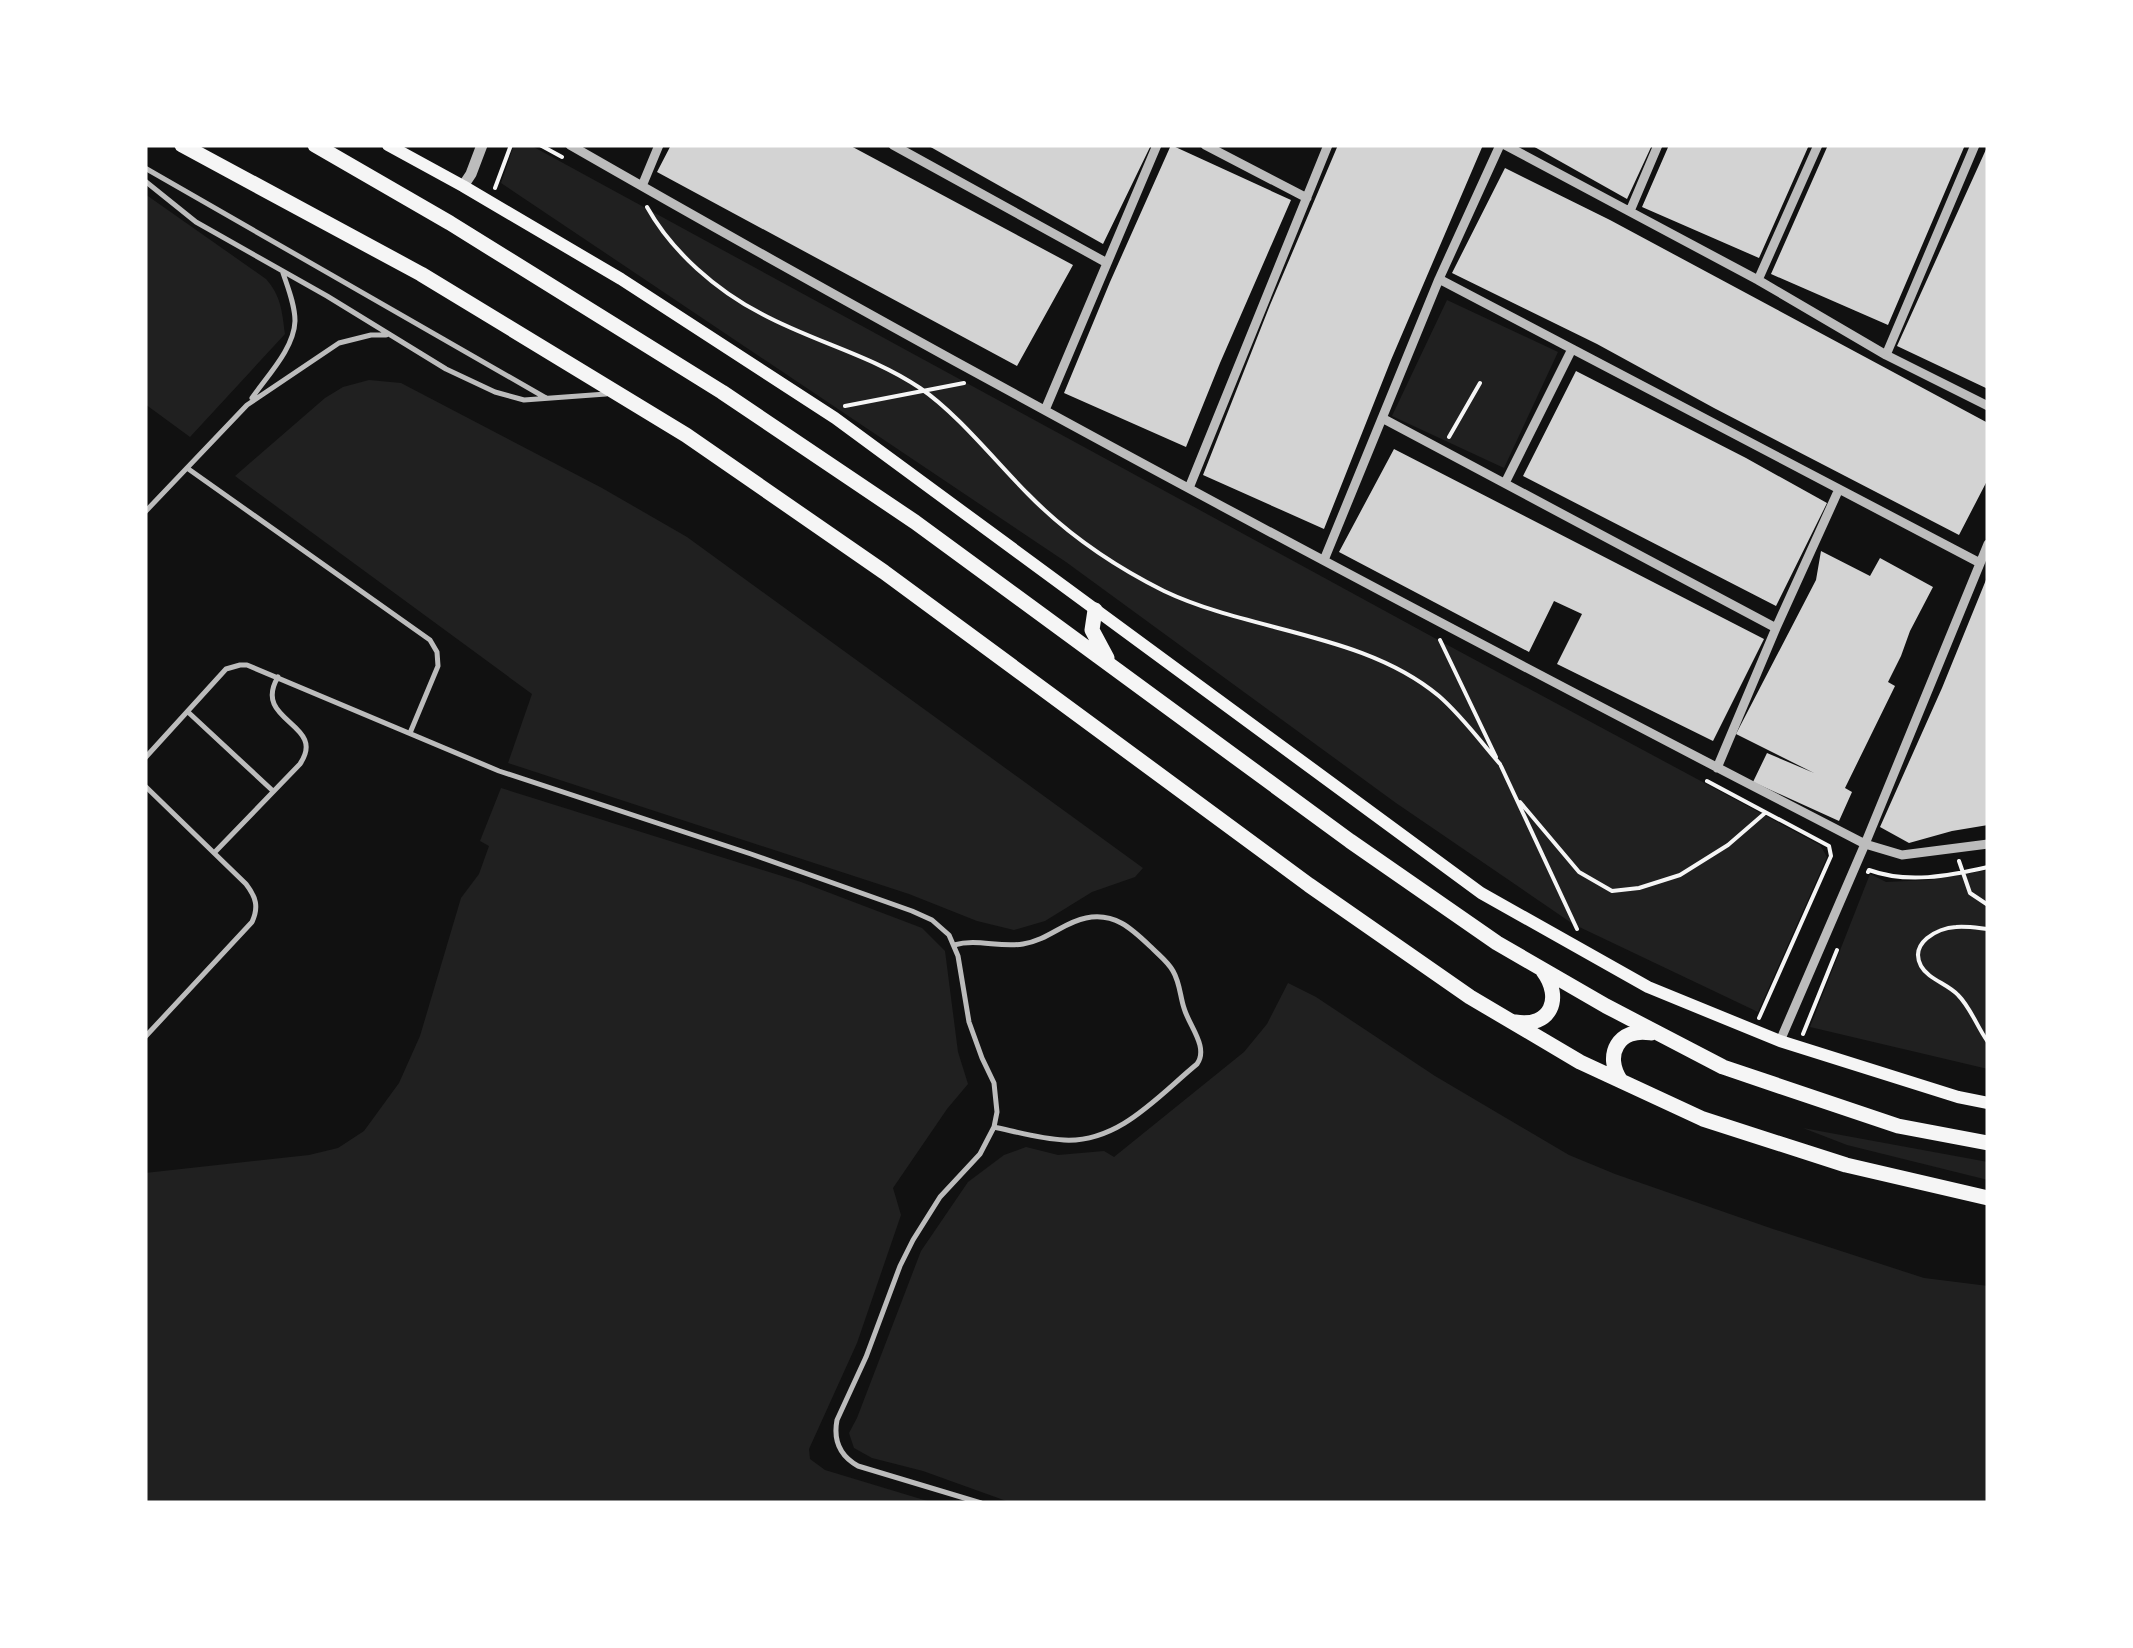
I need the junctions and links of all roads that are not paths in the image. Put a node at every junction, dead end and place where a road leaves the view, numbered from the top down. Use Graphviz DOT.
graph roads {
  1 [pos="182,145"];
  2 [pos="315,145"];
  3 [pos="388,145"];
  4 [pos="482,145"];
  5 [pos="570,145"];
  6 [pos="659,145"];
  7 [pos="893,145"];
  8 [pos="1158,145"];
  9 [pos="1205,145"];
  10 [pos="1328,145"];
  11 [pos="1502,145"];
  12 [pos="1658,145"];
  13 [pos="1818,145"];
  14 [pos="1975,145"];
  15 [pos="145,168"];
  16 [pos="145,181"];
  17 [pos="463,186"];
  18 [pos="642,186"];
  19 [pos="1307,198"];
  20 [pos="1630,211"];
  21 [pos="1107,264"];
  22 [pos="282,271"];
  23 [pos="1439,279"];
  24 [pos="1758,280"];
  25 [pos="390,335"];
  26 [pos="1572,349"];
  27 [pos="1886,355"];
  28 [pos="616,393"];
  29 [pos="547,399"];
  30 [pos="247,405"];
  31 [pos="1988,406"];
  32 [pos="1045,410"];
  33 [pos="1382,418"];
  34 [pos="187,468"];
  35 [pos="1504,484"];
  36 [pos="1190,488"];
  37 [pos="1840,489"];
  38 [pos="145,512"];
  39 [pos="1988,544"];
  40 [pos="1324,560"];
  41 [pos="1980,562"];
  42 [pos="1095,610"];
  43 [pos="1776,628"];
  44 [pos="1111,666"];
  45 [pos="278,677"];
  46 [pos="187,711"];
  47 [pos="410,734"];
  48 [pos="145,758"];
  49 [pos="1717,768"];
  50 [pos="145,786"];
  51 [pos="273,792"];
  52 [pos="1864,844"];
  53 [pos="1988,844"];
  54 [pos="214,853"];
  55 [pos="954,945"];
  56 [pos="1540,968"];
  57 [pos="1507,1019"];
  58 [pos="145,1036"];
  59 [pos="1669,1038"];
  60 [pos="1780,1042"];
  61 [pos="1624,1082"];
  62 [pos="1988,1103"];
  63 [pos="994,1127"];
  64 [pos="1988,1143"];
  65 [pos="1988,1198"];
  66 [pos="981,1503"];
  1 -- 28 [label="highway"];
  2 -- 44 [label="highway"];
  3 -- 17 [label="main road"];
  4 -- 17 [label="street"];
  5 -- 18 [label="street"];
  6 -- 18 [label="street"];
  7 -- 21 [label="street"];
  8 -- 21 [label="street"];
  9 -- 19 [label="street"];
  10 -- 19 [label="street"];
  11 -- 20 [label="street"];
  11 -- 23 [label="street"];
  12 -- 20 [label="street"];
  13 -- 24 [label="street"];
  14 -- 27 [label="street"];
  15 -- 29 [label="lane"];
  16 -- 22 [label="lane"];
  17 -- 42 [label="main road"];
  18 -- 32 [label="street"];
  19 -- 36 [label="street"];
  20 -- 24 [label="street"];
  21 -- 32 [label="street"];
  22 -- 25 [label="lane"];
  22 -- 30 [label="lane"];
  23 -- 26 [label="street"];
  23 -- 33 [label="street"];
  24 -- 27 [label="street"];
  25 -- 29 [label="lane"];
  25 -- 30 [label="lane"];
  26 -- 35 [label="street"];
  26 -- 37 [label="street"];
  27 -- 31 [label="street"];
  28 -- 29 [label="lane"];
  28 -- 57 [label="highway"];
  30 -- 34 [label="lane"];
  32 -- 36 [label="street"];
  33 -- 35 [label="street"];
  33 -- 40 [label="street"];
  34 -- 38 [label="lane"];
  34 -- 47 [label="lane"];
  35 -- 43 [label="street"];
  36 -- 40 [label="street"];
  37 -- 41 [label="street"];
  37 -- 43 [label="street"];
  39 -- 41 [label="street"];
  40 -- 49 [label="street"];
  41 -- 52 [label="street"];
  42 -- 44 [label="highway"];
  42 -- 60 [label="main road"];
  43 -- 49 [label="street"];
  44 -- 56 [label="highway"];
  45 -- 46 [label="lane"];
  45 -- 47 [label="lane"];
  45 -- 51 [label="lane"];
  46 -- 48 [label="lane"];
  46 -- 51 [label="lane"];
  47 -- 55 [label="lane"];
  49 -- 52 [label="street"];
  50 -- 54 [label="lane"];
  51 -- 54 [label="lane"];
  52 -- 53 [label="street"];
  52 -- 60 [label="street"];
  54 -- 58 [label="lane"];
  55 -- 63 [label="lane"];
  55 -- 63 [label="lane"];
  56 -- 57 [label="highway"];
  56 -- 59 [label="highway"];
  57 -- 61 [label="highway"];
  59 -- 61 [label="highway"];
  59 -- 64 [label="highway"];
  60 -- 62 [label="main road"];
  61 -- 65 [label="highway"];
  63 -- 66 [label="lane"];
}
